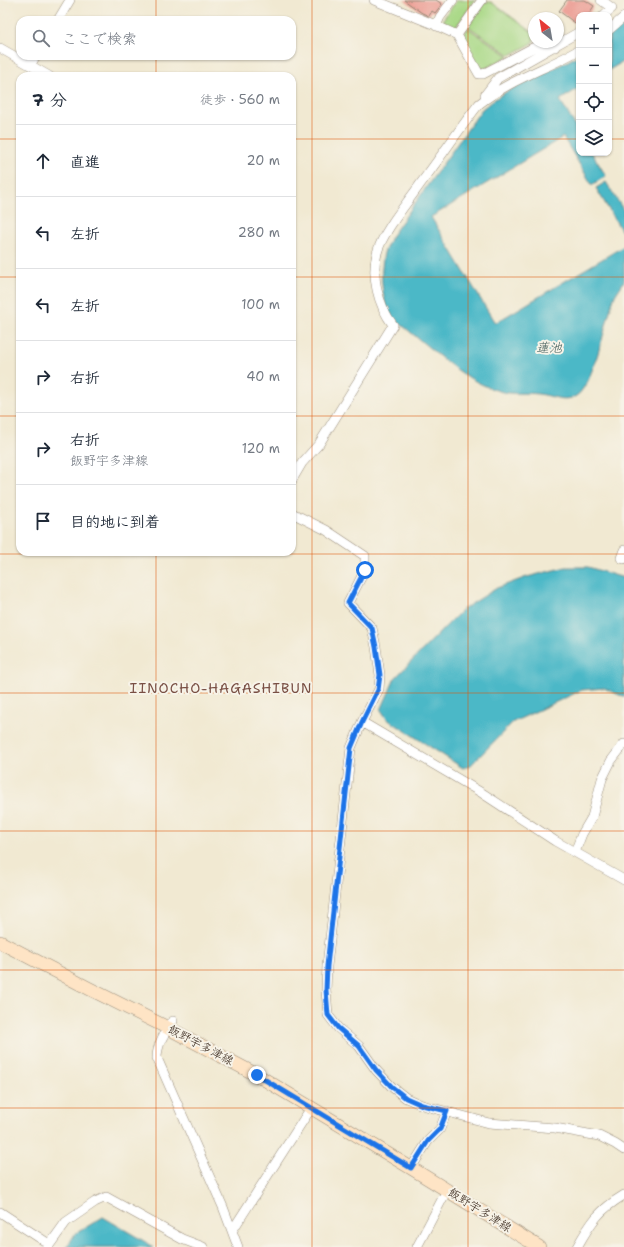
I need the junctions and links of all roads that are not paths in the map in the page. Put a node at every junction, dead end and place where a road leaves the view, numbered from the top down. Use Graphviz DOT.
graph roads {
  1 [pos="70,0"];
  2 [pos="453,0"];
  3 [pos="482,0"];
  4 [pos="601,0"];
  5 [pos="379,1"];
  6 [pos="607,12"];
  7 [pos="60,16"];
  8 [pos="624,17"];
  9 [pos="436,26"];
  10 [pos="612,27"];
  11 [pos="576,34"];
  12 [pos="456,35"];
  13 [pos="564,41"];
  14 [pos="0,48"];
  15 [pos="532,48"];
  16 [pos="553,48"];
  17 [pos="576,52"];
  18 [pos="16,57"];
  19 [pos="21,60"];
  20 [pos="33,60"];
  21 [pos="30,65"];
  22 [pos="42,72"];
  23 [pos="479,104"];
  24 [pos="296,473"];
  25 [pos="296,515"];
  26 [pos="624,550"];
  27 [pos="624,559"];
  28 [pos="362,722"];
  29 [pos="624,744"];
  30 [pos="575,852"];
  31 [pos="624,880"];
  32 [pos="0,942"];
  33 [pos="171,1025"];
  34 [pos="311,1108"];
  35 [pos="447,1111"];
  36 [pos="624,1150"];
  37 [pos="411,1168"];
  38 [pos="447,1190"];
  39 [pos="624,1195"];
  40 [pos="0,1212"];
  41 [pos="232,1231"];
  42 [pos="48,1246"];
  43 [pos="203,1247"];
  44 [pos="238,1247"];
  45 [pos="417,1247"];
  46 [pos="539,1247"];
  47 [pos="577,1247"];
  1 -- 7 [label="street"];
  2 -- 9 [label="street"];
  3 -- 12 [label="street"];
  4 -- 6 [label="street"];
  5 -- 9 [label="street"];
  8 -- 10 [label="street"];
  9 -- 12 [label="street"];
  11 -- 13 [label="street"];
  12 -- 15 [label="street"];
  14 -- 18 [label="street"];
  16 -- 23 [label="street"];
  17 -- 23 [label="street"];
  19 -- 21 [label="street"];
  20 -- 21 [label="street"];
  21 -- 22 [label="street"];
  23 -- 24 [label="street"];
  25 -- 28 [label="street"];
  26 -- 27 [label="street"];
  28 -- 30 [label="street"];
  28 -- 35 [label="street"];
  29 -- 30 [label="street"];
  30 -- 31 [label="street"];
  32 -- 33 [label="main road, 飯野宇多津線"];
  33 -- 34 [label="main road, 飯野宇多津線"];
  33 -- 41 [label="street"];
  34 -- 37 [label="main road, 飯野宇多津線"];
  34 -- 41 [label="street"];
  35 -- 36 [label="street"];
  35 -- 37 [label="street"];
  37 -- 38 [label="main road, 飯野宇多津線"];
  38 -- 45 [label="street"];
  38 -- 46 [label="main road, 飯野宇多津線"];
  39 -- 47 [label="street"];
  40 -- 42 [label="street"];
  41 -- 44 [label="street"];
  42 -- 43 [label="street"];
}
